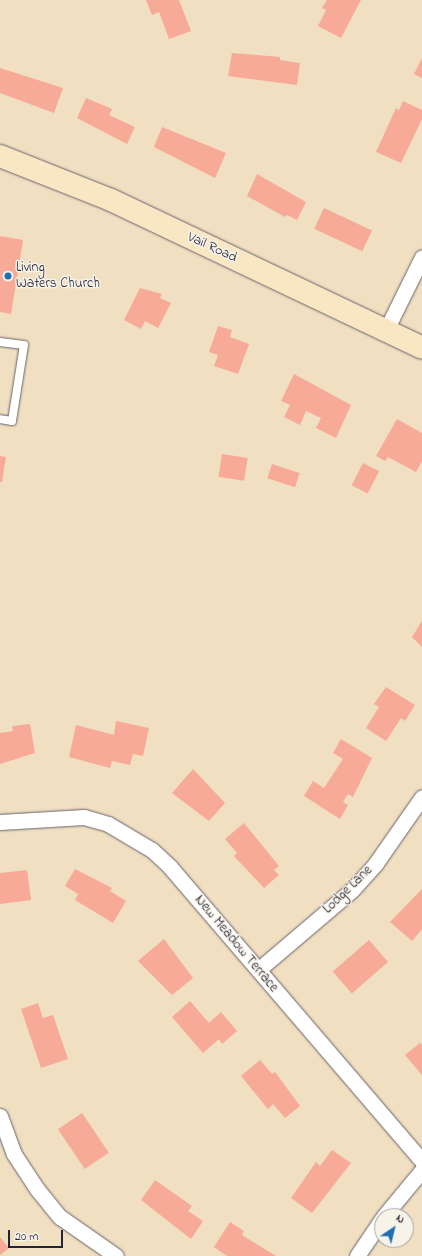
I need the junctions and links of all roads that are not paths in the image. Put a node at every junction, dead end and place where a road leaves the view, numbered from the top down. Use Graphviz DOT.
graph roads {
  1 [pos="0,156"];
  2 [pos="422,257"];
  3 [pos="386,330"];
  4 [pos="0,342"];
  5 [pos="422,348"];
  6 [pos="0,419"];
  7 [pos="422,797"];
  8 [pos="0,822"];
  9 [pos="258,970"];
  10 [pos="0,1116"];
  11 [pos="422,1161"];
  12 [pos="422,1170"];
  13 [pos="391,1208"];
  14 [pos="374,1231"];
  15 [pos="116,1256"];
  16 [pos="358,1256"];
  1 -- 3 [label="street, Vail Road"];
  2 -- 3 [label="street"];
  3 -- 5 [label="street, Vail Road"];
  4 -- 6 [label="lane"];
  7 -- 9 [label="street, Lodge Lane"];
  8 -- 9 [label="street, New Meadow Terrace"];
  9 -- 11 [label="street, New Meadow Terrace"];
  10 -- 15 [label="street"];
  12 -- 13 [label="street"];
  14 -- 16 [label="street"];
}
